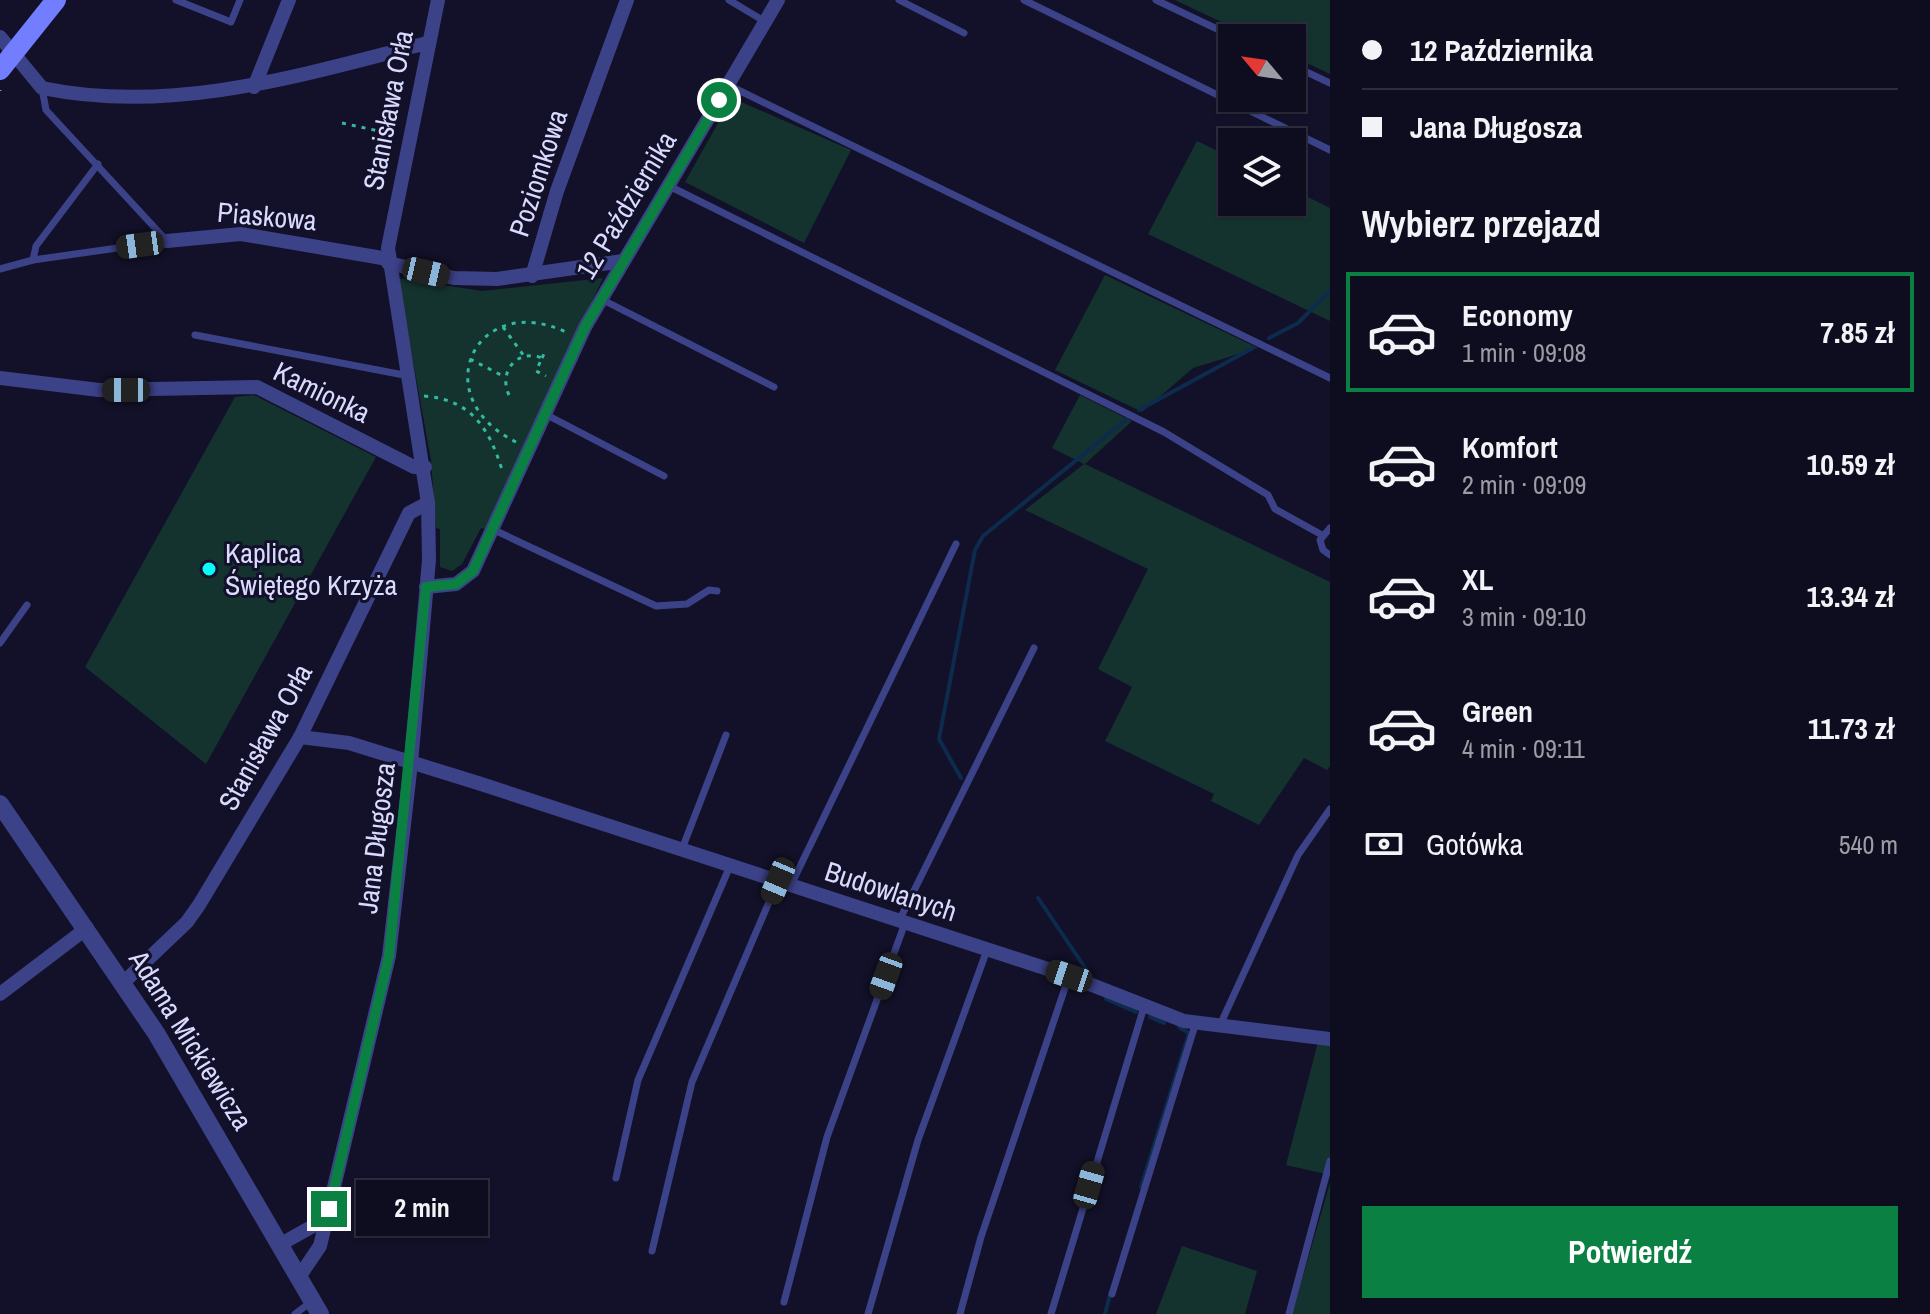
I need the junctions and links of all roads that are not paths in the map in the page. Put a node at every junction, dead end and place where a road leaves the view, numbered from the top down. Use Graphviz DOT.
graph roads {
  1 [pos="56,0"];
  2 [pos="176,0"];
  3 [pos="240,0"];
  4 [pos="289,0"];
  5 [pos="438,0"];
  6 [pos="627,0"];
  7 [pos="729,0"];
  8 [pos="778,0"];
  9 [pos="899,0"];
  10 [pos="1024,0"];
  11 [pos="1156,0"];
  12 [pos="764,21"];
  13 [pos="1218,29"];
  14 [pos="964,33"];
  15 [pos="0,37"];
  16 [pos="427,43"];
  17 [pos="14,52"];
  18 [pos="0,70"];
  19 [pos="1306,72"];
  20 [pos="1330,83"];
  21 [pos="728,85"];
  22 [pos="254,87"];
  23 [pos="42,88"];
  24 [pos="1330,150"];
  25 [pos="98,164"];
  26 [pos="669,186"];
  27 [pos="167,241"];
  28 [pos="33,260"];
  29 [pos="388,261"];
  30 [pos="623,261"];
  31 [pos="0,269"];
  32 [pos="532,276"];
  33 [pos="601,298"];
  34 [pos="195,335"];
  35 [pos="410,376"];
  36 [pos="0,378"];
  37 [pos="1330,378"];
  38 [pos="774,387"];
  39 [pos="545,414"];
  40 [pos="425,467"];
  41 [pos="664,476"];
  42 [pos="428,503"];
  43 [pos="1330,528"];
  44 [pos="492,529"];
  45 [pos="1322,535"];
  46 [pos="956,544"];
  47 [pos="1330,555"];
  48 [pos="426,587"];
  49 [pos="717,591"];
  50 [pos="27,605"];
  51 [pos="0,643"];
  52 [pos="1034,648"];
  53 [pos="726,735"];
  54 [pos="300,737"];
  55 [pos="411,763"];
  56 [pos="0,804"];
  57 [pos="1330,809"];
  58 [pos="681,850"];
  59 [pos="730,866"];
  60 [pos="784,883"];
  61 [pos="902,922"];
  62 [pos="87,928"];
  63 [pos="987,950"];
  64 [pos="1069,976"];
  65 [pos="124,982"];
  66 [pos="0,994"];
  67 [pos="1144,1007"];
  68 [pos="1196,1022"];
  69 [pos="1220,1025"];
  70 [pos="1330,1039"];
  71 [pos="1330,1161"];
  72 [pos="616,1178"];
  73 [pos="329,1209"];
  74 [pos="281,1244"];
  75 [pos="652,1251"];
  76 [pos="299,1277"];
  77 [pos="1112,1294"];
  78 [pos="784,1302"];
  79 [pos="316,1307"];
  80 [pos="295,1314"];
  81 [pos="868,1314"];
  82 [pos="960,1314"];
  83 [pos="1051,1314"];
  84 [pos="1289,1314"];
  1 -- 17 [label="main road"];
  2 -- 3 [label="lane"];
  4 -- 22 [label="street"];
  5 -- 16 [label="street, Stanisława Orła"];
  6 -- 32 [label="street, Poziomkowa"];
  7 -- 12 [label="lane"];
  8 -- 12 [label="street, 12 Października"];
  9 -- 14 [label="lane"];
  10 -- 24 [label="lane"];
  11 -- 13 [label="lane"];
  12 -- 21 [label="street, 12 Października"];
  15 -- 17 [label="street"];
  16 -- 22 [label="street"];
  16 -- 29 [label="street, Stanisława Orła"];
  17 -- 18 [label="main road"];
  17 -- 23 [label="street"];
  19 -- 20 [label="lane"];
  21 -- 26 [label="street, 12 Października"];
  21 -- 37 [label="lane"];
  22 -- 23 [label="street"];
  23 -- 25 [label="lane"];
  25 -- 27 [label="lane"];
  25 -- 28 [label="lane"];
  26 -- 30 [label="street, 12 Października"];
  26 -- 45 [label="lane"];
  27 -- 28 [label="lane, Piaskowa"];
  27 -- 29 [label="street, Piaskowa"];
  28 -- 31 [label="lane, Piaskowa"];
  29 -- 32 [label="street, Piaskowa"];
  29 -- 35 [label="street, Stanisława Orła"];
  30 -- 32 [label="street, Poziomkowa"];
  30 -- 33 [label="street, 12 Października"];
  33 -- 38 [label="lane"];
  33 -- 39 [label="street, 12 Października"];
  34 -- 35 [label="lane"];
  35 -- 40 [label="street, Stanisława Orła"];
  36 -- 40 [label="street, Kamionka"];
  39 -- 41 [label="lane"];
  39 -- 44 [label="street, 12 Października"];
  40 -- 42 [label="street, Jana Długosza"];
  42 -- 48 [label="street, Jana Długosza"];
  42 -- 54 [label="street, Stanisława Orła"];
  43 -- 45 [label="lane"];
  44 -- 48 [label="street, 12 Października"];
  44 -- 49 [label="lane"];
  45 -- 47 [label="lane"];
  46 -- 60 [label="lane"];
  48 -- 55 [label="street, Jana Długosza"];
  50 -- 51 [label="lane"];
  52 -- 61 [label="lane"];
  53 -- 58 [label="lane"];
  54 -- 55 [label="street, Budowlanych"];
  54 -- 65 [label="street, Stanisława Orła"];
  55 -- 58 [label="street, Budowlanych"];
  55 -- 73 [label="street, Jana Długosza"];
  56 -- 62 [label="street, Adama Mickiewicza"];
  57 -- 69 [label="lane"];
  58 -- 59 [label="street, Budowlanych"];
  59 -- 60 [label="street, Budowlanych"];
  59 -- 72 [label="lane"];
  60 -- 61 [label="street, Budowlanych"];
  60 -- 75 [label="lane"];
  61 -- 63 [label="street, Budowlanych"];
  61 -- 78 [label="lane"];
  62 -- 65 [label="street, Adama Mickiewicza"];
  62 -- 66 [label="street"];
  63 -- 64 [label="street, Budowlanych"];
  63 -- 81 [label="lane"];
  64 -- 67 [label="street, Budowlanych"];
  64 -- 82 [label="lane"];
  65 -- 74 [label="street, Adama Mickiewicza"];
  67 -- 68 [label="street, Budowlanych"];
  67 -- 83 [label="lane"];
  68 -- 69 [label="street, Budowlanych"];
  68 -- 77 [label="lane"];
  69 -- 70 [label="street, Budowlanych"];
  71 -- 84 [label="lane"];
  73 -- 74 [label="street"];
  73 -- 76 [label="street, Jana Długosza"];
  74 -- 76 [label="street, Adama Mickiewicza"];
  76 -- 79 [label="street, Adama Mickiewicza"];
  79 -- 80 [label="lane"];
}
